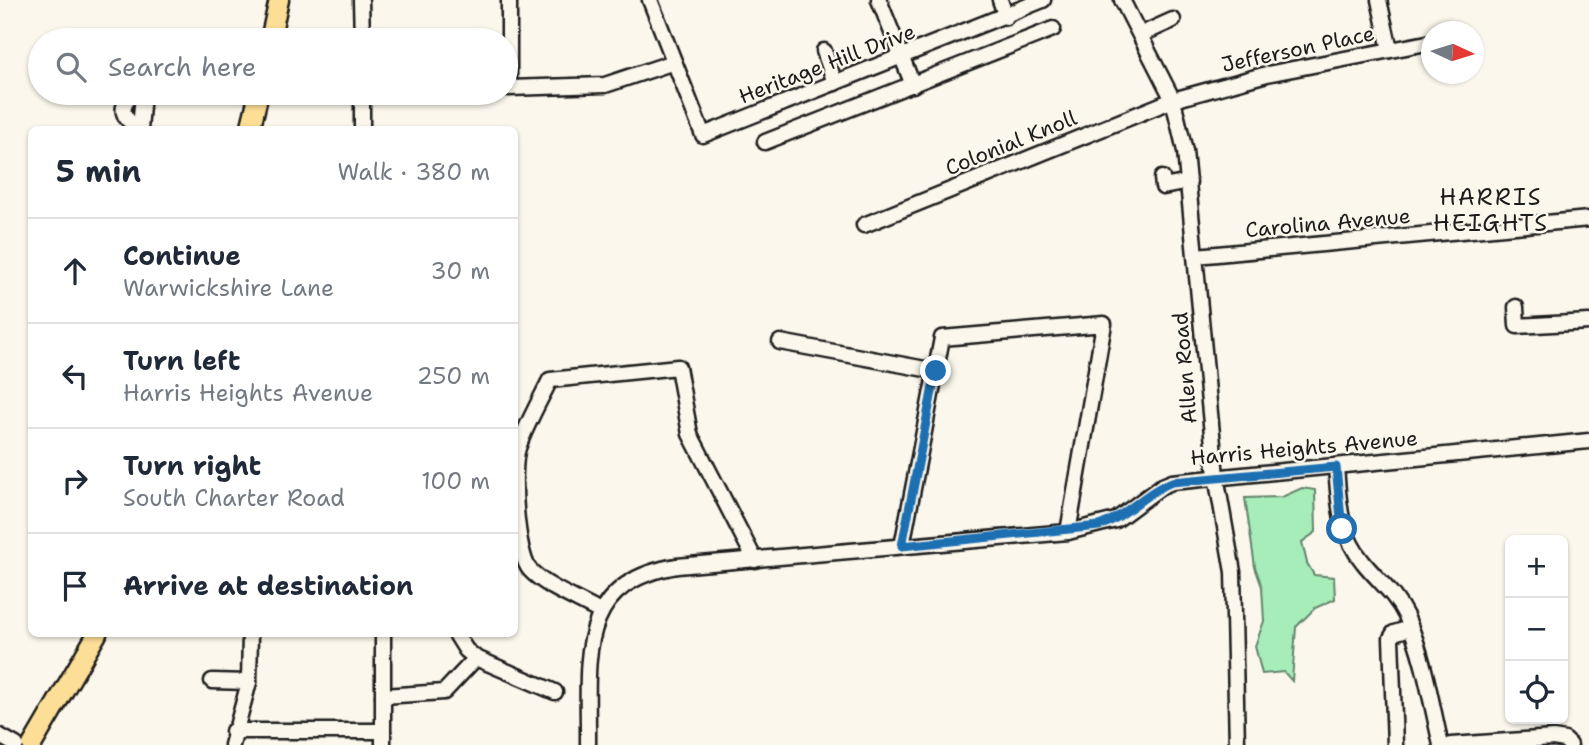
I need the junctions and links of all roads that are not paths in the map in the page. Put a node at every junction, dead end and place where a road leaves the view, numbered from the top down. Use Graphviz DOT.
graph roads {
  1 [pos="279,0"];
  2 [pos="361,0"];
  3 [pos="509,0"];
  4 [pos="650,0"];
  5 [pos="879,0"];
  6 [pos="1000,0"];
  7 [pos="1044,0"];
  8 [pos="1122,0"];
  9 [pos="1379,0"];
  10 [pos="1006,17"];
  11 [pos="1173,20"];
  12 [pos="273,28"];
  13 [pos="362,28"];
  14 [pos="509,28"];
  15 [pos="1052,29"];
  16 [pos="1142,34"];
  17 [pos="1421,44"];
  18 [pos="1390,50"];
  19 [pos="824,51"];
  20 [pos="901,57"];
  21 [pos="674,62"];
  22 [pos="835,83"];
  23 [pos="913,85"];
  24 [pos="518,88"];
  25 [pos="1173,100"];
  26 [pos="124,105"];
  27 [pos="142,105"];
  28 [pos="255,105"];
  29 [pos="362,105"];
  30 [pos="133,126"];
  31 [pos="139,126"];
  32 [pos="251,126"];
  33 [pos="362,126"];
  34 [pos="765,142"];
  35 [pos="1162,178"];
  36 [pos="1189,182"];
  37 [pos="1589,219"];
  38 [pos="864,225"];
  39 [pos="1196,256"];
  40 [pos="1516,307"];
  41 [pos="1589,322"];
  42 [pos="780,342"];
  43 [pos="936,371"];
  44 [pos="1589,441"];
  45 [pos="518,448"];
  46 [pos="1336,467"];
  47 [pos="1216,477"];
  48 [pos="518,504"];
  49 [pos="1068,532"];
  50 [pos="902,546"];
  51 [pos="755,560"];
  52 [pos="600,611"];
  53 [pos="1410,628"];
  54 [pos="95,637"];
  55 [pos="250,637"];
  56 [pos="383,637"];
  57 [pos="458,637"];
  58 [pos="476,658"];
  59 [pos="212,681"];
  60 [pos="249,682"];
  61 [pos="555,691"];
  62 [pos="383,696"];
  63 [pos="0,736"];
  64 [pos="233,738"];
  65 [pos="383,738"];
  66 [pos="16,745"];
  67 [pos="32,745"];
  68 [pos="588,745"];
  69 [pos="1237,745"];
  70 [pos="1395,745"];
  71 [pos="1441,745"];
  72 [pos="1451,745"];
  73 [pos="1570,745"];
  1 -- 12 [label="main road"];
  2 -- 13 [label="street"];
  3 -- 14 [label="street"];
  4 -- 21 [label="street"];
  5 -- 20 [label="street"];
  6 -- 10 [label="street"];
  7 -- 10 [label="street, Heritage Hill Drive"];
  8 -- 16 [label="street, Allen Road"];
  9 -- 18 [label="street"];
  10 -- 20 [label="street, Heritage Hill Drive"];
  11 -- 16 [label="street"];
  15 -- 23 [label="street"];
  16 -- 25 [label="street, Allen Road"];
  17 -- 18 [label="street, Jefferson Place"];
  18 -- 25 [label="street, Jefferson Place"];
  19 -- 22 [label="street"];
  20 -- 22 [label="street, Heritage Hill Drive"];
  20 -- 23 [label="street"];
  21 -- 22 [label="street, Heritage Hill Drive"];
  21 -- 24 [label="street"];
  23 -- 34 [label="street"];
  25 -- 36 [label="street, Allen Road"];
  25 -- 38 [label="street, Colonial Knoll"];
  26 -- 30 [label="street"];
  27 -- 31 [label="street"];
  28 -- 32 [label="main road"];
  29 -- 33 [label="street"];
  35 -- 36 [label="street"];
  36 -- 39 [label="street, Allen Road"];
  37 -- 39 [label="street, Carolina Avenue"];
  39 -- 47 [label="street, Allen Road"];
  40 -- 41 [label="street"];
  42 -- 43 [label="street"];
  43 -- 49 [label="street"];
  43 -- 50 [label="street"];
  44 -- 46 [label="street, Harris Heights Avenue"];
  45 -- 51 [label="street"];
  46 -- 47 [label="street, Harris Heights Avenue"];
  46 -- 53 [label="street"];
  47 -- 49 [label="street, Harris Heights Avenue"];
  47 -- 69 [label="street, Allen Road"];
  48 -- 52 [label="street"];
  49 -- 50 [label="street, Harris Heights Avenue"];
  50 -- 51 [label="street, Harris Heights Avenue"];
  51 -- 52 [label="street, Harris Heights Avenue"];
  52 -- 68 [label="street, Harris Heights Avenue"];
  53 -- 70 [label="street"];
  53 -- 71 [label="street"];
  54 -- 67 [label="main road"];
  55 -- 60 [label="street"];
  56 -- 62 [label="street"];
  57 -- 58 [label="street"];
  58 -- 61 [label="street"];
  58 -- 62 [label="street"];
  59 -- 60 [label="street"];
  60 -- 64 [label="street"];
  62 -- 65 [label="street"];
  63 -- 66 [label="street"];
  64 -- 65 [label="street"];
  72 -- 73 [label="street"];
}
